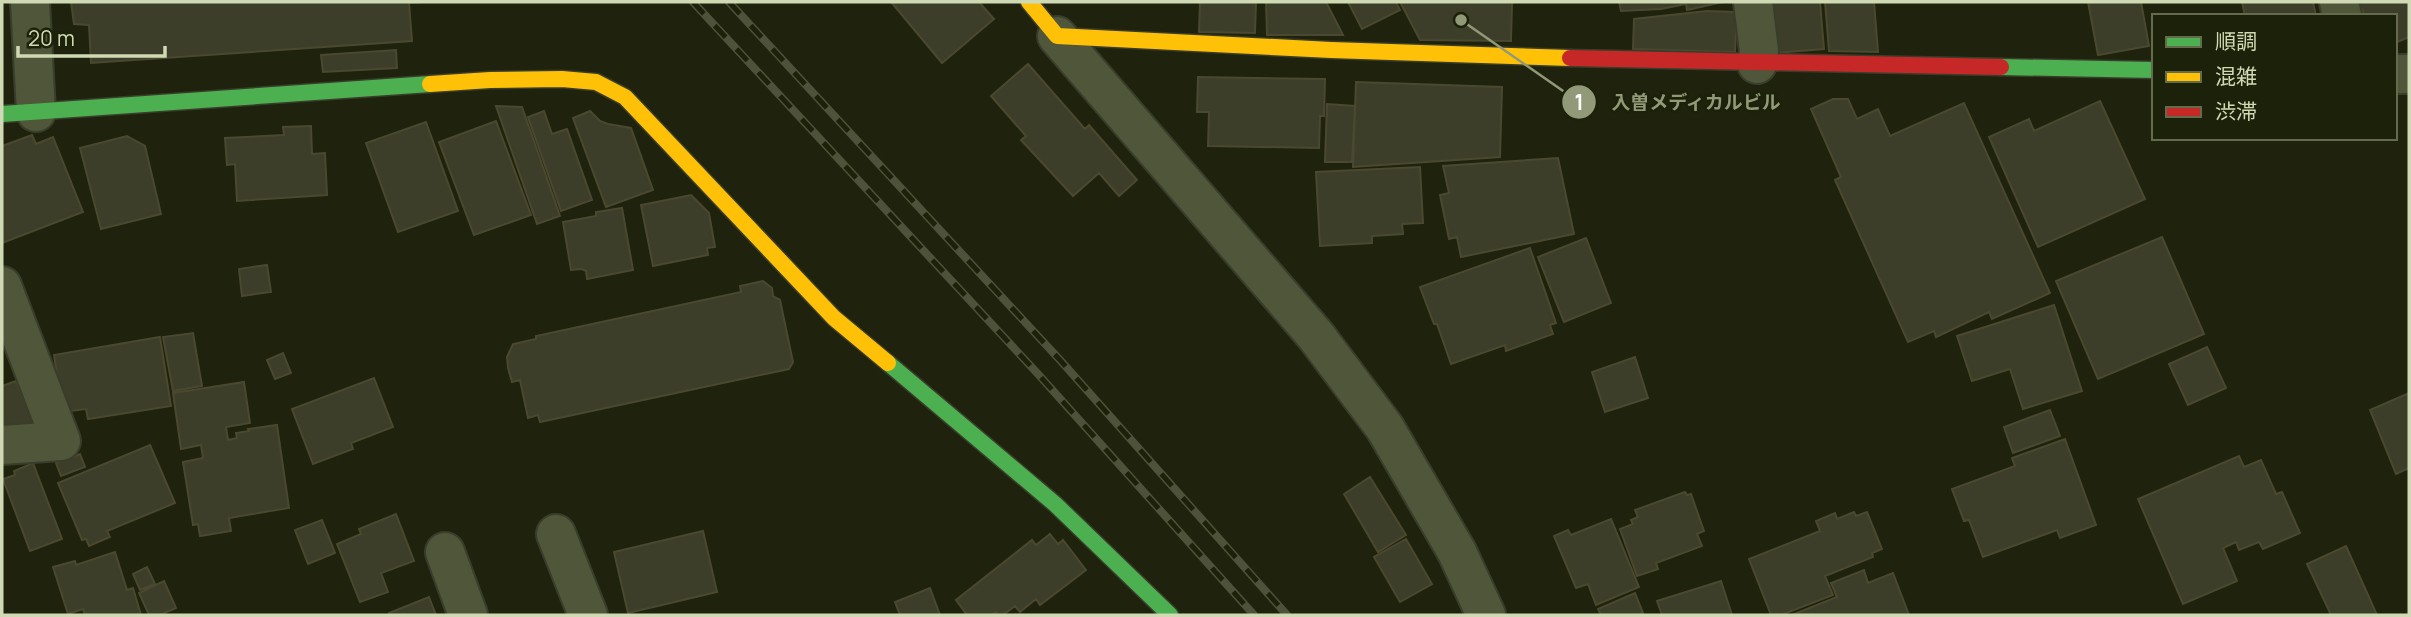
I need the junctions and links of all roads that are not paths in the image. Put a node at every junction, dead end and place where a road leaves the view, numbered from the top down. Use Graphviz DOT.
graph roads {
  1 [pos="30,2"];
  2 [pos="1028,2"];
  3 [pos="1753,2"];
  4 [pos="1057,36"];
  5 [pos="1757,64"];
  6 [pos="2152,70"];
  7 [pos="19,113"];
  8 [pos="2,286"];
  9 [pos="2,444"];
  10 [pos="556,534"];
  11 [pos="445,552"];
  12 [pos="468,615"];
  13 [pos="589,615"];
  14 [pos="1170,615"];
  15 [pos="1486,615"];
  1 -- 7 [label="street"];
  2 -- 4 [label="street"];
  3 -- 5 [label="street"];
  4 -- 5 [label="street"];
  4 -- 15 [label="street"];
  5 -- 6 [label="street"];
  7 -- 14 [label="street"];
  8 -- 9 [label="street"];
  10 -- 13 [label="street"];
  11 -- 12 [label="street"];
}
